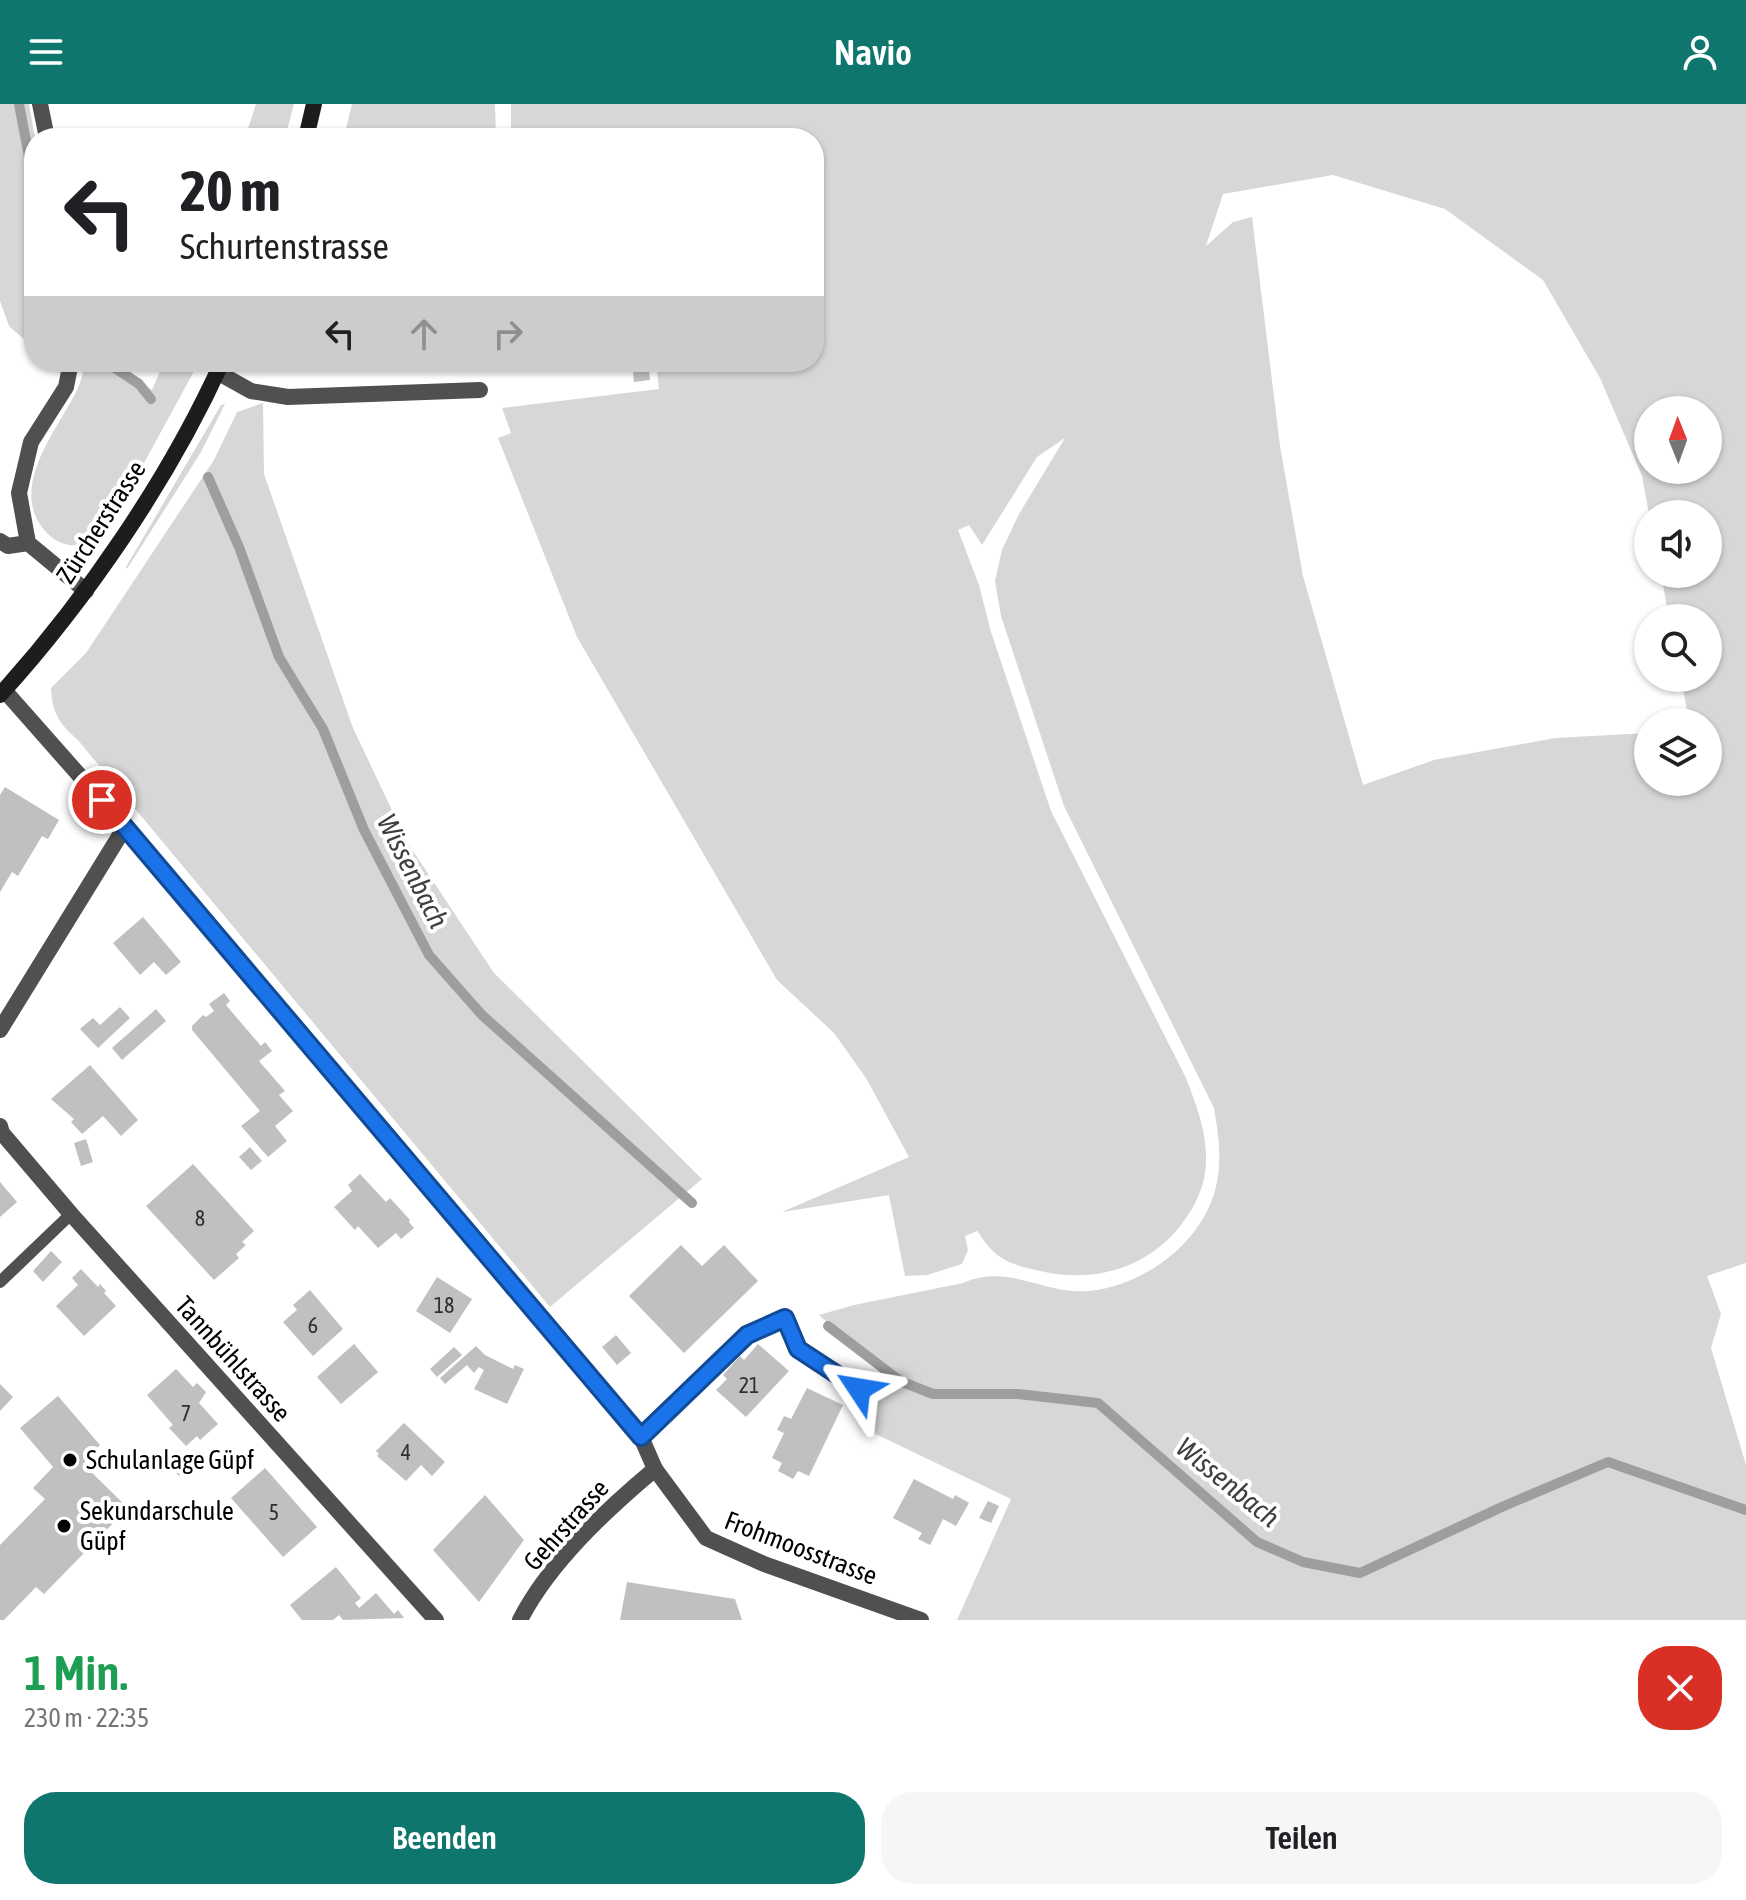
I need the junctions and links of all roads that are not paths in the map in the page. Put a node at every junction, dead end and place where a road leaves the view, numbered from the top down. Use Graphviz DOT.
graph roads {
  1 [pos="40,104"];
  2 [pos="314,104"];
  3 [pos="45,128"];
  4 [pos="308,128"];
  5 [pos="69,372"];
  6 [pos="217,372"];
  7 [pos="226,372"];
  8 [pos="480,390"];
  9 [pos="0,541"];
  10 [pos="28,543"];
  11 [pos="86,591"];
  12 [pos="2,693"];
  13 [pos="125,827"];
  14 [pos="0,1030"];
  15 [pos="0,1126"];
  16 [pos="71,1214"];
  17 [pos="0,1282"];
  18 [pos="859,1389"];
  19 [pos="641,1437"];
  20 [pos="655,1469"];
  21 [pos="436,1620"];
  22 [pos="520,1620"];
  23 [pos="921,1620"];
  1 -- 3 [label="street"];
  2 -- 4 [label="main road"];
  5 -- 10 [label="street"];
  6 -- 11 [label="main road, Zürcherstrasse"];
  7 -- 8 [label="street"];
  9 -- 10 [label="street"];
  10 -- 11 [label="street"];
  11 -- 12 [label="main road, Zürcherstrasse"];
  12 -- 13 [label="street, Frohmoosstrasse"];
  13 -- 14 [label="street"];
  13 -- 19 [label="street, Frohmoosstrasse"];
  15 -- 16 [label="street, Tannbühlstrasse"];
  16 -- 17 [label="lane"];
  16 -- 21 [label="street, Tannbühlstrasse"];
  18 -- 19 [label="lane"];
  19 -- 20 [label="street, Frohmoosstrasse"];
  20 -- 22 [label="street, Gehrstrasse"];
  20 -- 23 [label="street, Frohmoosstrasse"];
}
